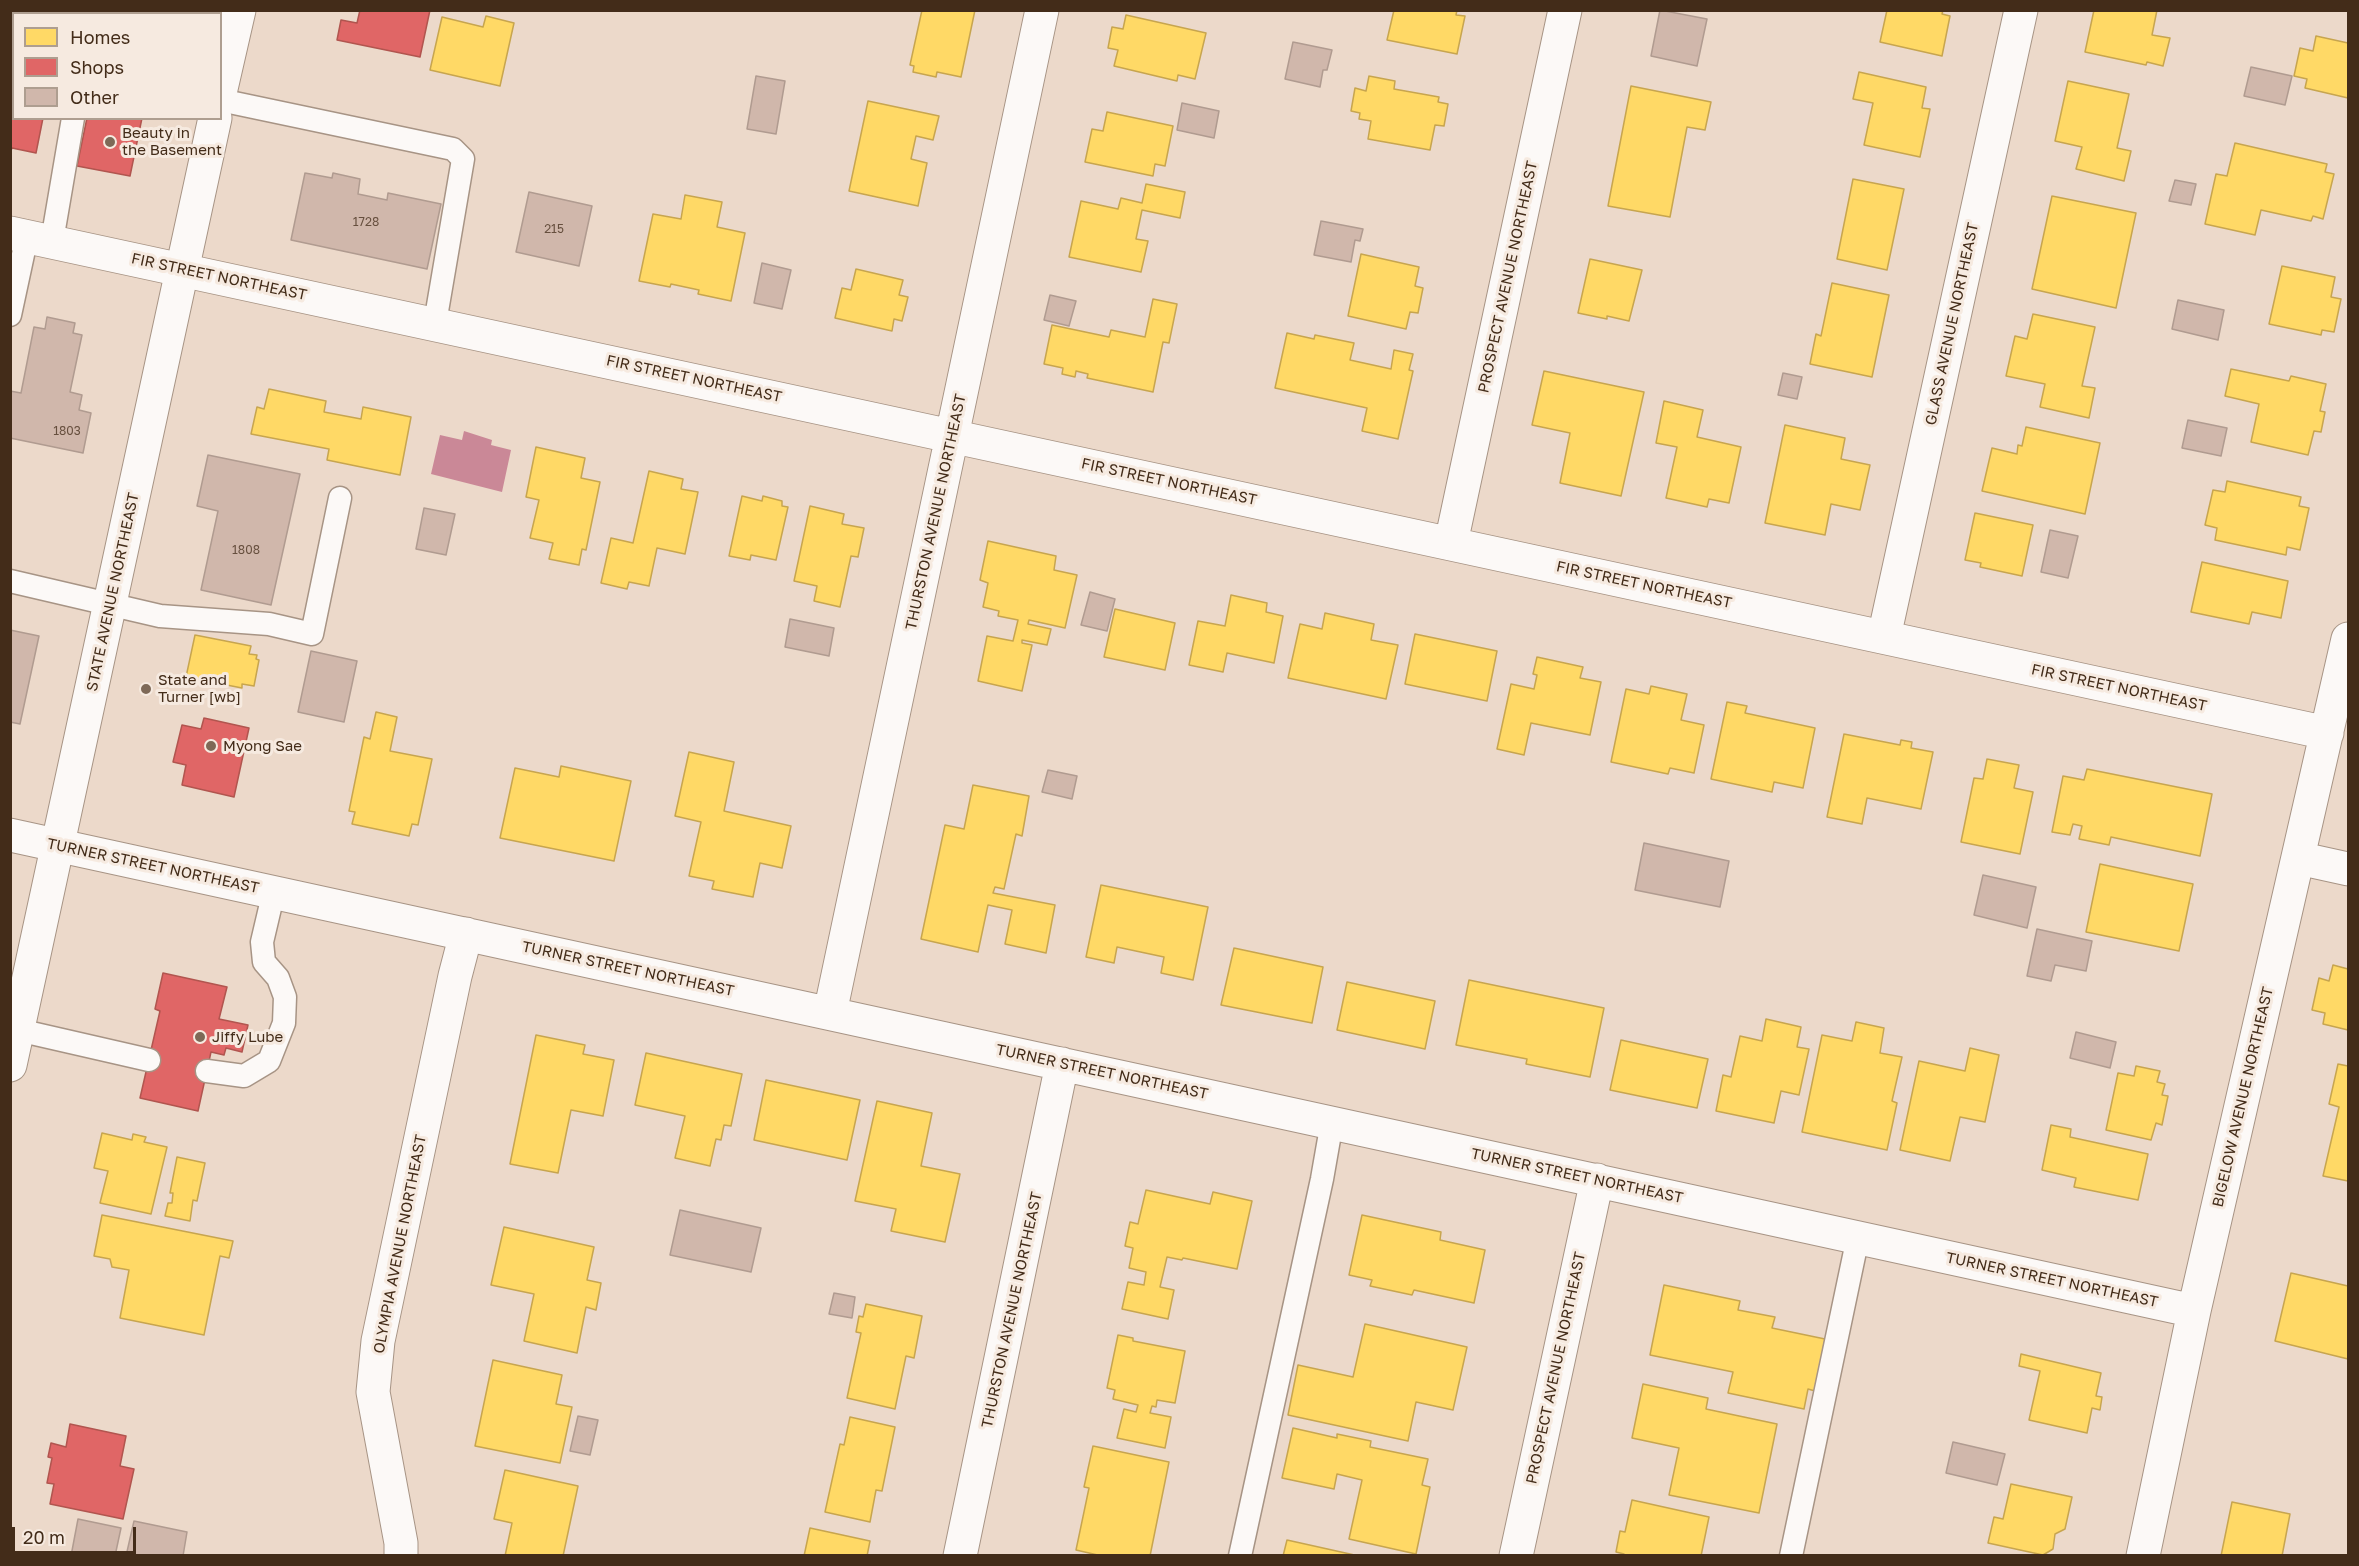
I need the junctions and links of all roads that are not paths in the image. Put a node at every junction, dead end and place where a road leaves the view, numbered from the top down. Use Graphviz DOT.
graph roads {
  1 [pos="239,10"];
  2 [pos="1042,10"];
  3 [pos="1565,10"];
  4 [pos="2021,10"];
  5 [pos="225,57"];
  6 [pos="222,79"];
  7 [pos="222,100"];
  8 [pos="72,120"];
  9 [pos="215,120"];
  10 [pos="30,237"];
  11 [pos="182,269"];
  12 [pos="10,315"];
  13 [pos="435,323"];
  14 [pos="952,435"];
  15 [pos="340,498"];
  16 [pos="1451,543"];
  17 [pos="10,580"];
  18 [pos="110,603"];
  19 [pos="1884,637"];
  20 [pos="2349,639"];
  21 [pos="2327,733"];
  22 [pos="10,835"];
  23 [pos="58,846"];
  24 [pos="2298,858"];
  25 [pos="2349,869"];
  26 [pos="274,891"];
  27 [pos="466,934"];
  28 [pos="830,1013"];
  29 [pos="18,1030"];
  30 [pos="149,1060"];
  31 [pos="1062,1064"];
  32 [pos="10,1065"];
  33 [pos="207,1071"];
  34 [pos="1332,1122"];
  35 [pos="1597,1180"];
  36 [pos="1858,1237"];
  37 [pos="2194,1311"];
  38 [pos="402,1556"];
  39 [pos="960,1556"];
  40 [pos="1240,1556"];
  41 [pos="1516,1556"];
  42 [pos="1791,1556"];
  43 [pos="2143,1556"];
  1 -- 5 [label="street"];
  2 -- 14 [label="street, THURSTON AVENUE NORTHEAST"];
  3 -- 16 [label="street, PROSPECT AVENUE NORTHEAST"];
  4 -- 19 [label="street, GLASS AVENUE NORTHEAST"];
  5 -- 6 [label="street"];
  7 -- 13 [label="lane"];
  8 -- 10 [label="lane"];
  9 -- 11 [label="street, STATE AVENUE NORTHEAST"];
  10 -- 11 [label="street, FIR STREET NORTHEAST"];
  10 -- 12 [label="lane"];
  11 -- 13 [label="street, FIR STREET NORTHEAST"];
  11 -- 18 [label="street, STATE AVENUE NORTHEAST"];
  13 -- 14 [label="street, FIR STREET NORTHEAST"];
  14 -- 16 [label="street, FIR STREET NORTHEAST"];
  14 -- 28 [label="street, THURSTON AVENUE NORTHEAST"];
  15 -- 18 [label="lane"];
  16 -- 19 [label="street, FIR STREET NORTHEAST"];
  17 -- 18 [label="lane"];
  18 -- 23 [label="street, STATE AVENUE NORTHEAST"];
  19 -- 21 [label="street, FIR STREET NORTHEAST"];
  20 -- 21 [label="street, BIGELOW AVENUE NORTHEAST"];
  21 -- 24 [label="street, BIGELOW AVENUE NORTHEAST"];
  22 -- 23 [label="street, TURNER STREET NORTHEAST"];
  23 -- 26 [label="street, TURNER STREET NORTHEAST"];
  23 -- 29 [label="street, STATE AVENUE NORTHEAST"];
  24 -- 25 [label="street"];
  24 -- 37 [label="street, BIGELOW AVENUE NORTHEAST"];
  26 -- 27 [label="street, TURNER STREET NORTHEAST"];
  26 -- 33 [label="lane"];
  27 -- 28 [label="street, TURNER STREET NORTHEAST"];
  27 -- 38 [label="street, OLYMPIA AVENUE NORTHEAST"];
  28 -- 31 [label="street, TURNER STREET NORTHEAST"];
  29 -- 30 [label="lane"];
  29 -- 32 [label="street, STATE AVENUE NORTHEAST"];
  31 -- 34 [label="street, TURNER STREET NORTHEAST"];
  31 -- 39 [label="street, THURSTON AVENUE NORTHEAST"];
  34 -- 35 [label="street, TURNER STREET NORTHEAST"];
  34 -- 40 [label="lane"];
  35 -- 36 [label="street, TURNER STREET NORTHEAST"];
  35 -- 41 [label="street, PROSPECT AVENUE NORTHEAST"];
  36 -- 37 [label="street, TURNER STREET NORTHEAST"];
  36 -- 42 [label="lane"];
  37 -- 43 [label="street, BIGELOW AVENUE NORTHEAST"];
}
